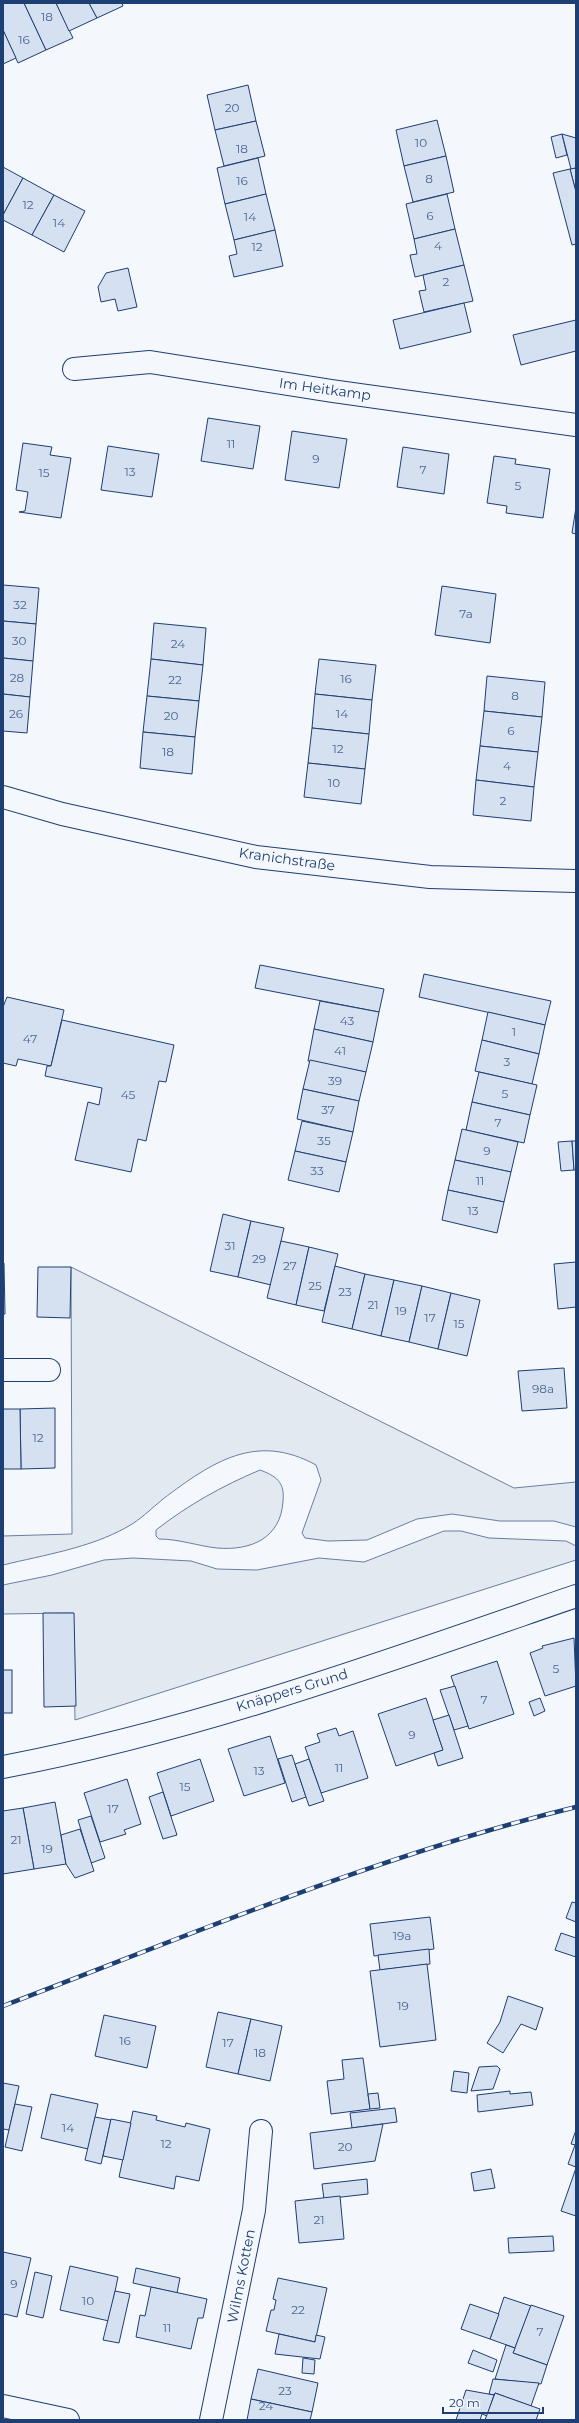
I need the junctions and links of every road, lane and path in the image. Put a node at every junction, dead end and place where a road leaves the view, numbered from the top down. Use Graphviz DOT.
graph roads {
  1 [pos="74,368"];
  2 [pos="576,425"];
  3 [pos="3,797"];
  4 [pos="576,881"];
  5 [pos="3,1370"];
  6 [pos="49,1370"];
  7 [pos="576,1596"];
  8 [pos="3,1767"];
  9 [pos="261,2131"];
  10 [pos="3,2406"];
  11 [pos="68,2420"];
  12 [pos="211,2420"];
  1 -- 2 [label="street, Im Heitkamp"];
  3 -- 4 [label="street, Kranichstraße"];
  5 -- 6 [label="street"];
  7 -- 8 [label="street, Knäppers Grund"];
  9 -- 12 [label="street, Wilms Kotten"];
  10 -- 11 [label="street"];
}
